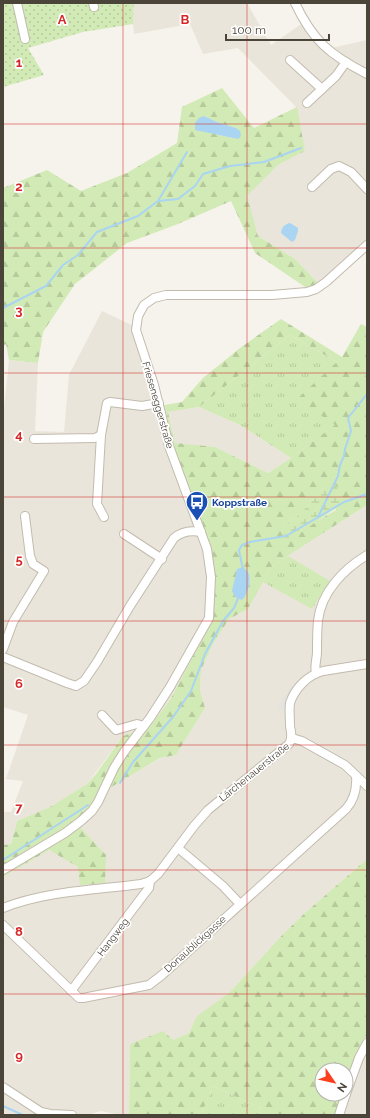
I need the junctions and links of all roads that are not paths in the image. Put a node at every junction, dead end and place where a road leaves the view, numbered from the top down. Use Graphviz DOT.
graph roads {
  1 [pos="17,3"];
  2 [pos="295,3"];
  3 [pos="25,39"];
  4 [pos="290,60"];
  5 [pos="346,62"];
  6 [pos="367,74"];
  7 [pos="322,89"];
  8 [pos="307,103"];
  9 [pos="312,187"];
  10 [pos="367,189"];
  11 [pos="367,245"];
  12 [pos="159,404"];
  13 [pos="101,435"];
  14 [pos="34,439"];
  15 [pos="25,516"];
  16 [pos="104,517"];
  17 [pos="201,532"];
  18 [pos="124,534"];
  19 [pos="367,555"];
  20 [pos="162,559"];
  21 [pos="3,649"];
  22 [pos="3,657"];
  23 [pos="367,664"];
  24 [pos="316,673"];
  25 [pos="102,715"];
  26 [pos="144,726"];
  27 [pos="292,738"];
  28 [pos="356,776"];
  29 [pos="367,786"];
  30 [pos="178,848"];
  31 [pos="3,870"];
  32 [pos="150,880"];
  33 [pos="240,904"];
  34 [pos="3,908"];
  35 [pos="3,925"];
  36 [pos="71,991"];
  37 [pos="367,1043"];
  38 [pos="354,1072"];
  39 [pos="3,1087"];
  40 [pos="343,1102"];
  41 [pos="72,1115"];
  42 [pos="339,1115"];
  1 -- 3 [label="street"];
  2 -- 5 [label="street"];
  4 -- 7 [label="street"];
  5 -- 6 [label="street"];
  5 -- 7 [label="street"];
  7 -- 8 [label="street"];
  9 -- 10 [label="street"];
  11 -- 12 [label="street, Frieseneggerstraße"];
  12 -- 13 [label="street"];
  12 -- 17 [label="street, Frieseneggerstraße"];
  13 -- 14 [label="street"];
  13 -- 16 [label="street"];
  15 -- 21 [label="street"];
  17 -- 20 [label="street"];
  17 -- 26 [label="street, Frieseneggerstraße"];
  18 -- 20 [label="street"];
  19 -- 24 [label="street"];
  20 -- 22 [label="street"];
  23 -- 24 [label="street, Lärchenauerstraße"];
  24 -- 27 [label="street, Lärchenauerstraße"];
  25 -- 26 [label="street"];
  26 -- 31 [label="street, Frieseneggerstraße"];
  27 -- 28 [label="street"];
  27 -- 30 [label="street, Lärchenauerstraße"];
  28 -- 29 [label="street"];
  28 -- 33 [label="street, Donaublickgasse"];
  30 -- 32 [label="street, Lärchenauerstraße"];
  30 -- 33 [label="street"];
  32 -- 34 [label="street, Lärchenauerstraße"];
  32 -- 36 [label="street, Hangweg"];
  33 -- 36 [label="street, Donaublickgasse"];
  35 -- 36 [label="street, Donaublickgasse"];
  37 -- 38 [label="street"];
  39 -- 41 [label="street"];
  40 -- 42 [label="street"];
}
